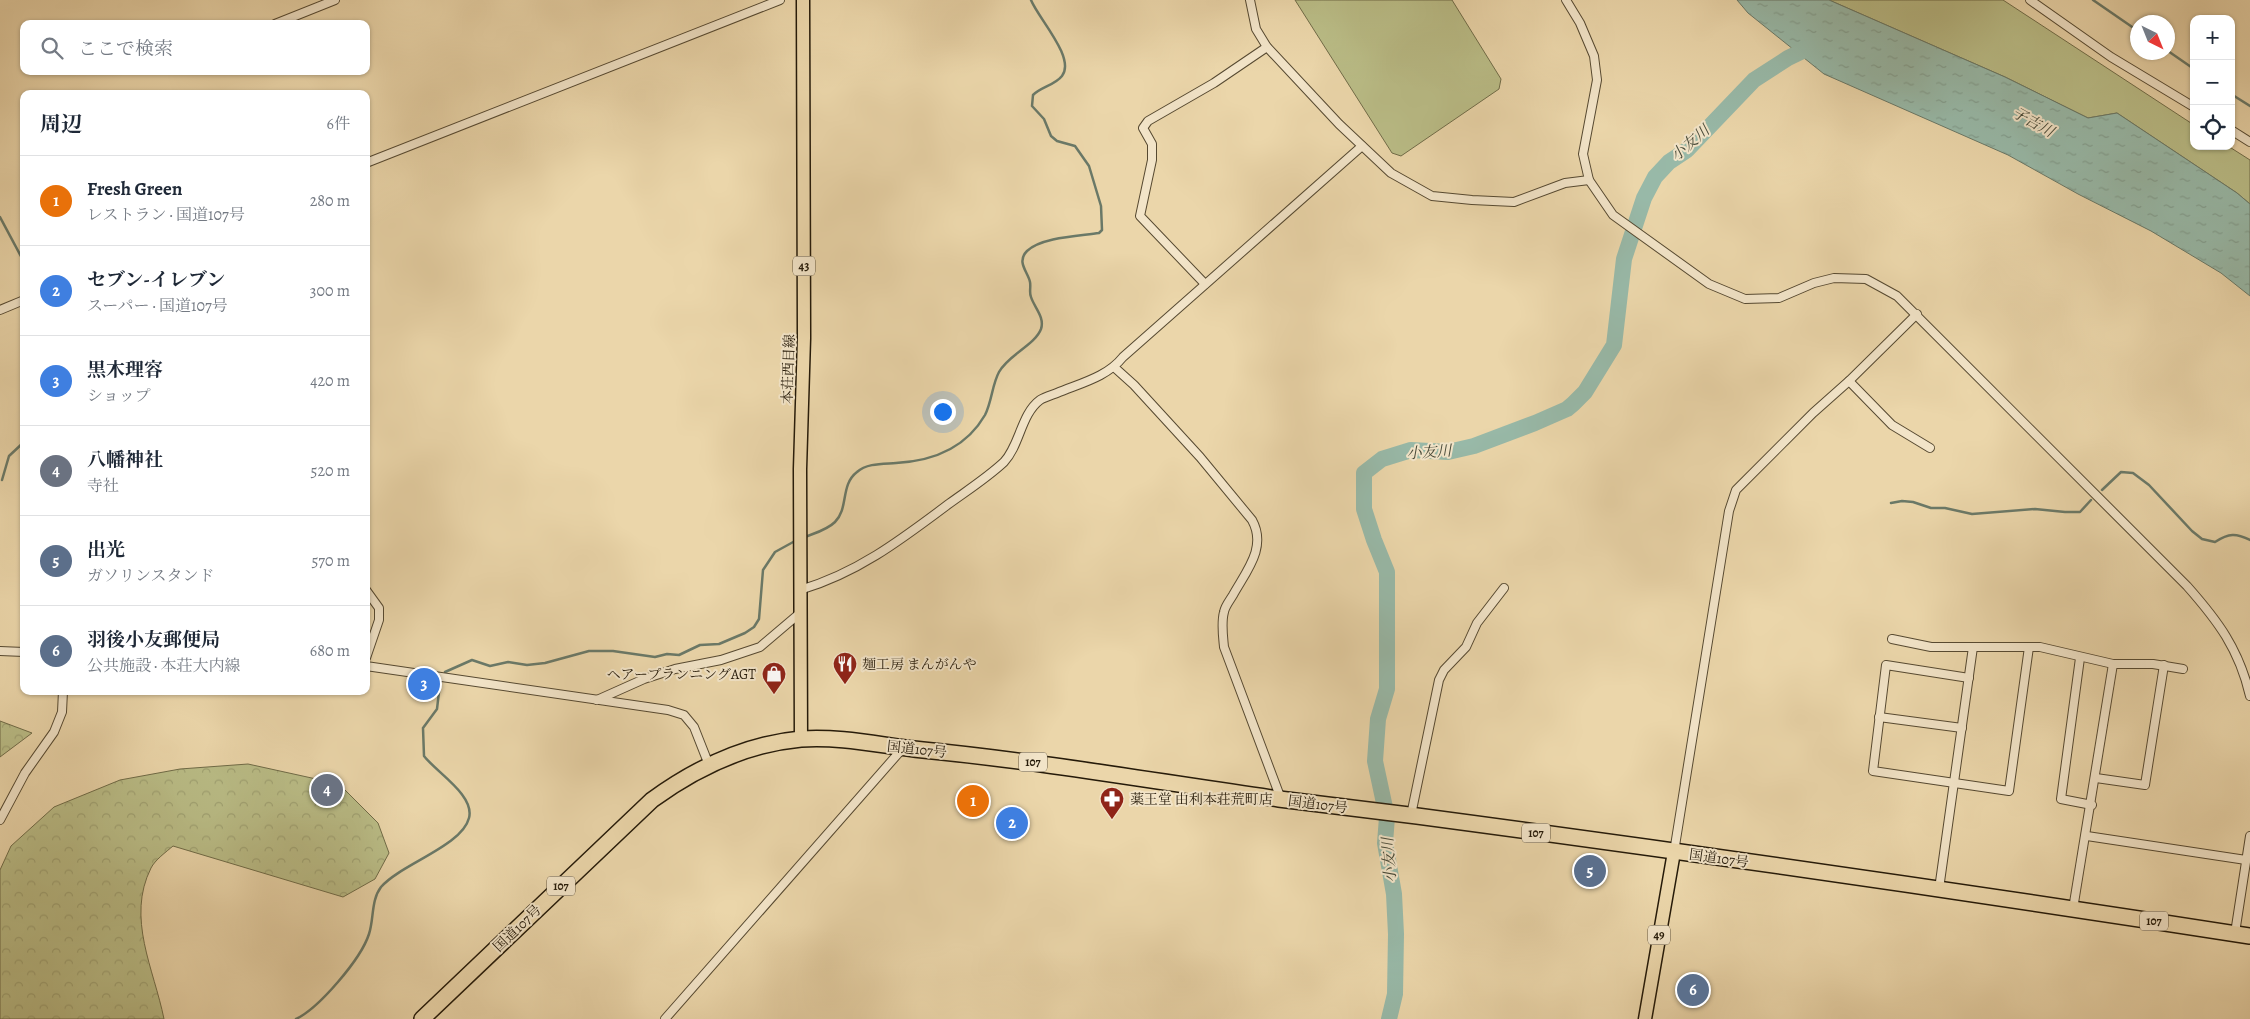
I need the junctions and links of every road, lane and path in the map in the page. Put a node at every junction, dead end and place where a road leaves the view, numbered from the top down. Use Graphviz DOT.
graph roads {
  1 [pos="335,0"];
  2 [pos="780,0"];
  3 [pos="803,0"];
  4 [pos="1250,0"];
  5 [pos="1566,0"];
  6 [pos="2030,0"];
  7 [pos="285,20"];
  8 [pos="1267,47"];
  9 [pos="2191,105"];
  10 [pos="2235,133"];
  11 [pos="2250,142"];
  12 [pos="1362,146"];
  13 [pos="370,161"];
  14 [pos="1588,180"];
  15 [pos="1204,284"];
  16 [pos="20,302"];
  17 [pos="0,310"];
  18 [pos="1917,314"];
  19 [pos="1114,368"];
  20 [pos="1849,382"];
  21 [pos="1930,448"];
  22 [pos="1504,588"];
  23 [pos="800,590"];
  24 [pos="370,596"];
  25 [pos="800,613"];
  26 [pos="1892,639"];
  27 [pos="370,647"];
  28 [pos="1973,647"];
  29 [pos="2029,647"];
  30 [pos="0,651"];
  31 [pos="20,652"];
  32 [pos="2080,658"];
  33 [pos="2113,664"];
  34 [pos="2164,665"];
  35 [pos="370,667"];
  36 [pos="2184,669"];
  37 [pos="1969,678"];
  38 [pos="63,695"];
  39 [pos="2250,696"];
  40 [pos="597,700"];
  41 [pos="1879,717"];
  42 [pos="1962,728"];
  43 [pos="801,739"];
  44 [pos="903,748"];
  45 [pos="709,765"];
  46 [pos="2096,778"];
  47 [pos="1954,782"];
  48 [pos="1281,799"];
  49 [pos="2092,805"];
  50 [pos="1405,814"];
  51 [pos="0,820"];
  52 [pos="2087,836"];
  53 [pos="2250,836"];
  54 [pos="1674,852"];
  55 [pos="2246,860"];
  56 [pos="1939,889"];
  57 [pos="2073,909"];
  58 [pos="2242,934"];
  59 [pos="422,1019"];
  60 [pos="665,1019"];
  61 [pos="1645,1019"];
  1 -- 7 [label="street"];
  2 -- 13 [label="street"];
  3 -- 23 [label="main road, 本荘西目線 / 43"];
  4 -- 8 [label="street"];
  5 -- 14 [label="street"];
  6 -- 9 [label="street"];
  8 -- 12 [label="street"];
  8 -- 15 [label="street"];
  10 -- 11 [label="street"];
  12 -- 14 [label="street"];
  12 -- 15 [label="street"];
  14 -- 18 [label="street"];
  15 -- 19 [label="street"];
  16 -- 17 [label="street"];
  18 -- 20 [label="street"];
  18 -- 39 [label="street"];
  19 -- 23 [label="street"];
  19 -- 48 [label="street"];
  20 -- 21 [label="street"];
  20 -- 54 [label="street"];
  22 -- 50 [label="street"];
  23 -- 25 [label="main road, 本荘西目線 / 43"];
  24 -- 27 [label="street"];
  25 -- 40 [label="street"];
  25 -- 43 [label="main road, 本荘西目線 / 43"];
  26 -- 28 [label="street"];
  28 -- 29 [label="street"];
  28 -- 37 [label="street"];
  29 -- 32 [label="street"];
  29 -- 47 [label="street"];
  30 -- 31 [label="street"];
  32 -- 33 [label="street"];
  32 -- 49 [label="street"];
  33 -- 34 [label="street"];
  33 -- 46 [label="street"];
  34 -- 36 [label="street"];
  34 -- 46 [label="street"];
  35 -- 40 [label="street"];
  37 -- 41 [label="street"];
  37 -- 42 [label="street"];
  38 -- 51 [label="street"];
  40 -- 45 [label="street"];
  41 -- 42 [label="street"];
  41 -- 47 [label="street"];
  42 -- 47 [label="street"];
  43 -- 44 [label="highway, 国道107号 / 107"];
  43 -- 45 [label="highway, 国道107号 / 107"];
  44 -- 48 [label="highway, 国道107号 / 107"];
  44 -- 60 [label="street"];
  45 -- 59 [label="highway, 国道107号 / 107"];
  46 -- 49 [label="street"];
  47 -- 56 [label="street"];
  48 -- 50 [label="highway, 国道107号 / 107"];
  49 -- 52 [label="street"];
  50 -- 54 [label="highway, 国道107号 / 107"];
  52 -- 55 [label="street"];
  52 -- 57 [label="street"];
  53 -- 55 [label="street"];
  54 -- 56 [label="highway, 国道107号 / 107"];
  54 -- 61 [label="main road, 49"];
  55 -- 58 [label="street"];
  56 -- 57 [label="highway, 国道107号 / 107"];
  57 -- 58 [label="highway, 国道107号 / 107"];
}
